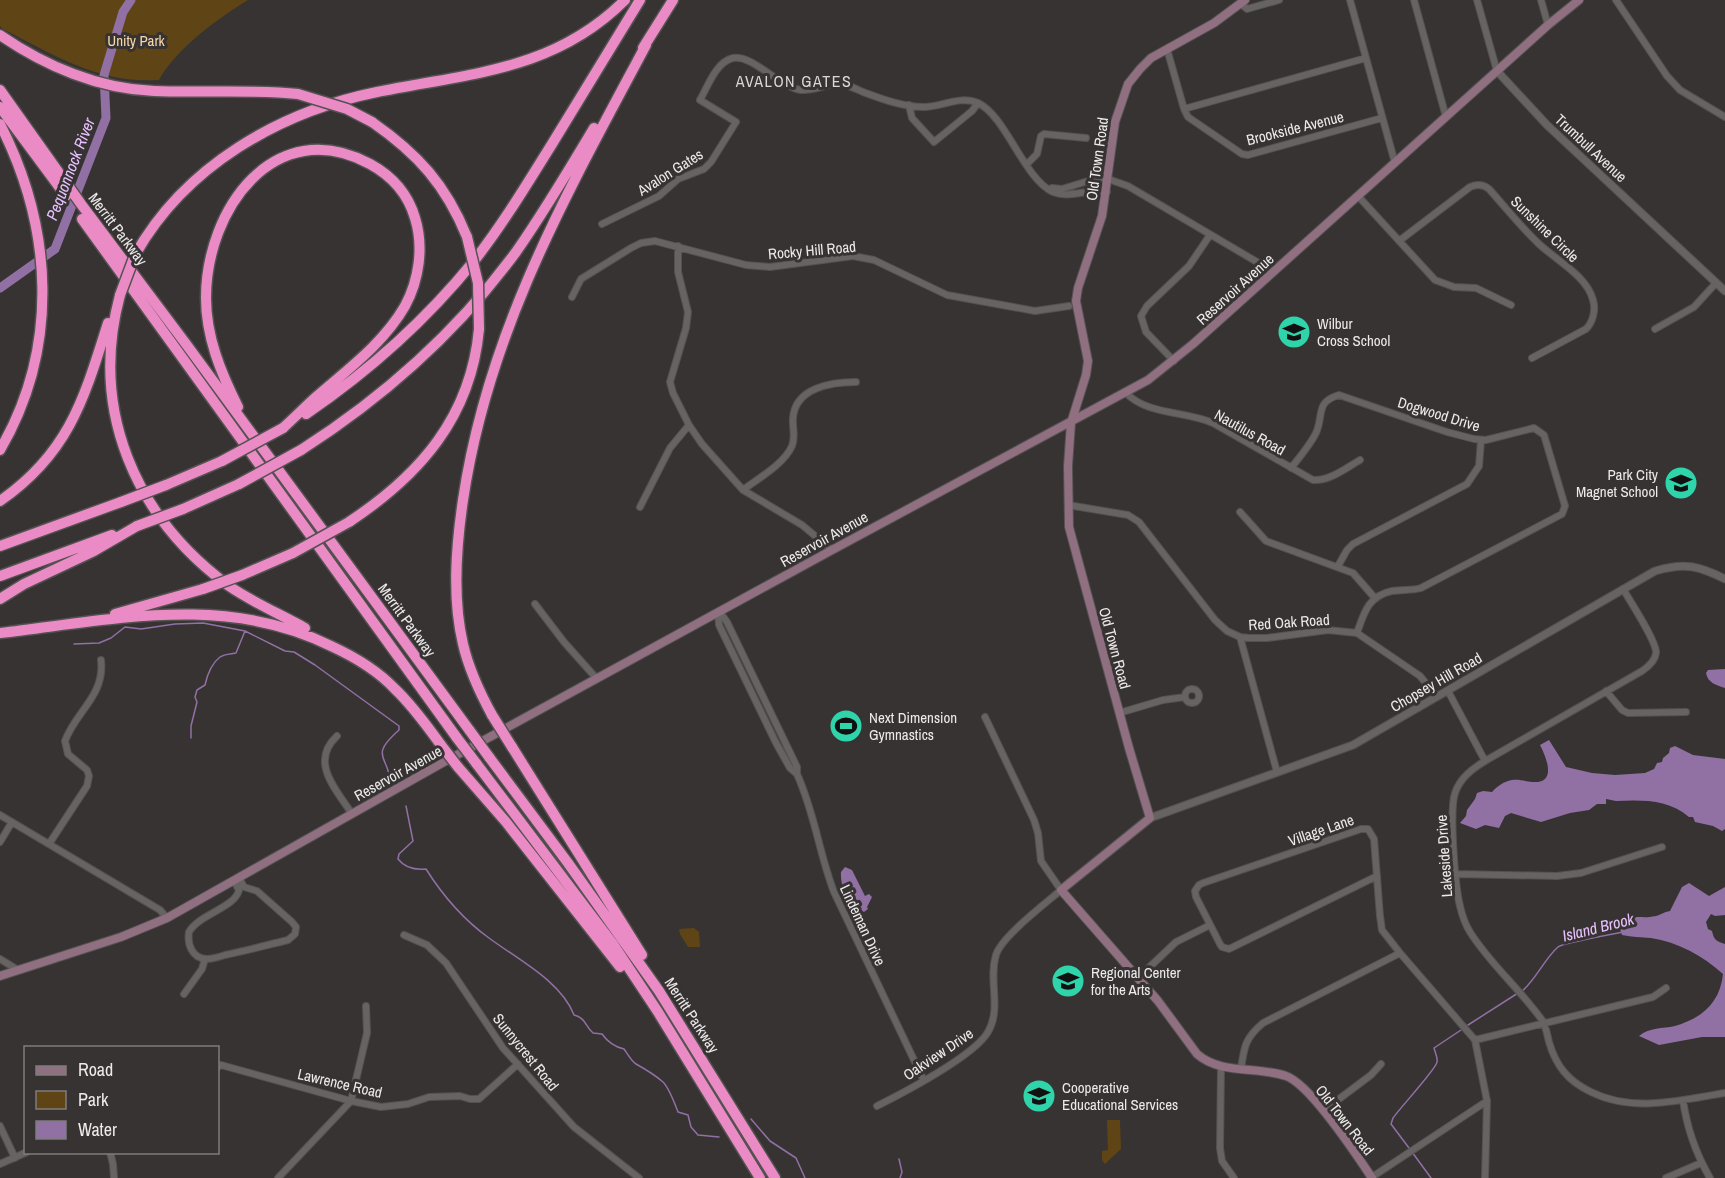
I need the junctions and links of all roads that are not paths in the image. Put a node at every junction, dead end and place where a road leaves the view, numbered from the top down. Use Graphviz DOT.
graph roads {
  1 [pos="625,0"];
  2 [pos="640,0"];
  3 [pos="673,0"];
  4 [pos="1279,0"];
  5 [pos="1350,0"];
  6 [pos="1414,0"];
  7 [pos="1477,0"];
  8 [pos="1540,0"];
  9 [pos="1580,0"];
  10 [pos="1616,0"];
  11 [pos="1243,2"];
  12 [pos="1548,25"];
  13 [pos="0,35"];
  14 [pos="646,45"];
  15 [pos="1167,49"];
  16 [pos="1366,58"];
  17 [pos="1497,71"];
  18 [pos="0,90"];
  19 [pos="978,103"];
  20 [pos="909,105"];
  21 [pos="0,108"];
  22 [pos="1184,109"];
  23 [pos="1446,117"];
  24 [pos="1725,117"];
  25 [pos="1382,118"];
  26 [pos="0,124"];
  27 [pos="1086,138"];
  28 [pos="1395,163"];
  29 [pos="1027,164"];
  30 [pos="1031,171"];
  31 [pos="1108,180"];
  32 [pos="67,191"];
  33 [pos="1107,192"];
  34 [pos="1358,196"];
  35 [pos="79,209"];
  36 [pos="602,224"];
  37 [pos="1210,235"];
  38 [pos="1399,241"];
  39 [pos="678,246"];
  40 [pos="1274,272"];
  41 [pos="1716,283"];
  42 [pos="1725,291"];
  43 [pos="119,293"];
  44 [pos="572,297"];
  45 [pos="1511,305"];
  46 [pos="1069,306"];
  47 [pos="1655,329"];
  48 [pos="1532,358"];
  49 [pos="1174,361"];
  50 [pos="856,382"];
  51 [pos="1126,393"];
  52 [pos="1071,423"];
  53 [pos="689,425"];
  54 [pos="283,428"];
  55 [pos="250,431"];
  56 [pos="1481,440"];
  57 [pos="0,450"];
  58 [pos="1360,460"];
  59 [pos="1291,468"];
  60 [pos="743,490"];
  61 [pos="0,501"];
  62 [pos="1068,505"];
  63 [pos="640,507"];
  64 [pos="1240,512"];
  65 [pos="136,526"];
  66 [pos="0,546"];
  67 [pos="832,550"];
  68 [pos="1338,566"];
  69 [pos="0,576"];
  70 [pos="1725,579"];
  71 [pos="1623,590"];
  72 [pos="1374,597"];
  73 [pos="0,599"];
  74 [pos="535,604"];
  75 [pos="718,613"];
  76 [pos="32,629"];
  77 [pos="0,633"];
  78 [pos="1356,633"];
  79 [pos="1240,637"];
  80 [pos="354,657"];
  81 [pos="101,660"];
  82 [pos="597,679"];
  83 [pos="1448,691"];
  84 [pos="1606,691"];
  85 [pos="1185,697"];
  86 [pos="1437,698"];
  87 [pos="766,702"];
  88 [pos="759,706"];
  89 [pos="1686,712"];
  90 [pos="1119,713"];
  91 [pos="773,717"];
  92 [pos="985,717"];
  93 [pos="765,720"];
  94 [pos="337,736"];
  95 [pos="789,759"];
  96 [pos="1485,761"];
  97 [pos="1277,772"];
  98 [pos="352,814"];
  99 [pos="0,815"];
  100 [pos="1150,818"];
  101 [pos="12,822"];
  102 [pos="0,842"];
  103 [pos="49,844"];
  104 [pos="1662,847"];
  105 [pos="1456,874"];
  106 [pos="1377,876"];
  107 [pos="237,880"];
  108 [pos="1061,890"];
  109 [pos="167,918"];
  110 [pos="1210,925"];
  111 [pos="404,935"];
  112 [pos="1400,953"];
  113 [pos="0,959"];
  114 [pos="205,959"];
  115 [pos="18,970"];
  116 [pos="0,976"];
  117 [pos="1139,977"];
  118 [pos="1666,988"];
  119 [pos="184,994"];
  120 [pos="366,1006"];
  121 [pos="1544,1023"];
  122 [pos="681,1026"];
  123 [pos="675,1040"];
  124 [pos="1475,1040"];
  125 [pos="518,1064"];
  126 [pos="1381,1064"];
  127 [pos="219,1066"];
  128 [pos="1221,1067"];
  129 [pos="1240,1069"];
  130 [pos="924,1081"];
  131 [pos="1725,1093"];
  132 [pos="1683,1100"];
  133 [pos="351,1101"];
  134 [pos="1487,1101"];
  135 [pos="877,1107"];
  136 [pos="1323,1111"];
  137 [pos="0,1126"];
  138 [pos="24,1154"];
  139 [pos="110,1154"];
  140 [pos="15,1158"];
  141 [pos="1701,1163"];
  142 [pos="0,1164"];
  143 [pos="114,1178"];
  144 [pos="278,1178"];
  145 [pos="639,1178"];
  146 [pos="760,1178"];
  147 [pos="775,1178"];
  148 [pos="1234,1178"];
  149 [pos="1372,1178"];
  150 [pos="1485,1178"];
  151 [pos="1666,1178"];
  152 [pos="1710,1178"];
  1 -- 43 [label="highway, bridge"];
  2 -- 54 [label="highway"];
  3 -- 14 [label="highway"];
  4 -- 11 [label="street"];
  5 -- 16 [label="street"];
  6 -- 23 [label="street"];
  7 -- 17 [label="street, Trumbull Avenue"];
  8 -- 12 [label="street"];
  9 -- 12 [label="main road, Reservoir Avenue"];
  10 -- 24 [label="street"];
  11 -- 15 [label="main road, Old Town Road"];
  12 -- 17 [label="main road, Reservoir Avenue"];
  13 -- 76 [label="highway, bridge"];
  14 -- 65 [label="highway, bridge"];
  14 -- 122 [label="highway, bridge"];
  15 -- 22 [label="street"];
  15 -- 31 [label="main road, Old Town Road"];
  16 -- 22 [label="street"];
  16 -- 25 [label="street"];
  17 -- 23 [label="main road, Reservoir Avenue"];
  17 -- 41 [label="street, Trumbull Avenue"];
  18 -- 32 [label="highway, Merritt Parkway"];
  19 -- 20 [label="street, Avalon Gates"];
  19 -- 20 [label="street"];
  19 -- 29 [label="street"];
  20 -- 36 [label="street, Avalon Gates"];
  21 -- 32 [label="highway, Merritt Parkway"];
  22 -- 25 [label="street, Brookside Avenue"];
  23 -- 28 [label="main road, Reservoir Avenue"];
  25 -- 28 [label="street"];
  26 -- 57 [label="highway"];
  27 -- 29 [label="street"];
  28 -- 34 [label="main road, Reservoir Avenue"];
  29 -- 30 [label="street"];
  30 -- 31 [label="street"];
  30 -- 33 [label="street"];
  31 -- 33 [label="main road, Old Town Road"];
  31 -- 37 [label="street"];
  32 -- 35 [label="highway, Merritt Parkway"];
  33 -- 52 [label="main road, Old Town Road"];
  34 -- 38 [label="street"];
  34 -- 40 [label="main road, Reservoir Avenue"];
  35 -- 55 [label="highway, Merritt Parkway"];
  35 -- 123 [label="highway, Merritt Parkway, bridge"];
  37 -- 40 [label="street"];
  37 -- 49 [label="street"];
  38 -- 45 [label="street"];
  38 -- 48 [label="street, Sunshine Circle"];
  39 -- 44 [label="street, Rocky Hill Road"];
  39 -- 46 [label="street, Rocky Hill Road"];
  39 -- 53 [label="street"];
  40 -- 49 [label="main road, Reservoir Avenue"];
  41 -- 42 [label="street, Trumbull Avenue"];
  41 -- 47 [label="street"];
  43 -- 61 [label="highway"];
  43 -- 80 [label="highway"];
  49 -- 51 [label="main road, Reservoir Avenue"];
  50 -- 60 [label="street"];
  51 -- 52 [label="main road, Reservoir Avenue"];
  51 -- 59 [label="street, Nautilus Road"];
  52 -- 62 [label="main road, Old Town Road"];
  52 -- 67 [label="main road, Reservoir Avenue"];
  53 -- 60 [label="street"];
  53 -- 63 [label="street"];
  54 -- 55 [label="highway"];
  54 -- 66 [label="highway, bridge"];
  55 -- 122 [label="highway, Merritt Parkway, bridge"];
  56 -- 59 [label="street, Dogwood Drive"];
  56 -- 68 [label="street"];
  56 -- 72 [label="street, Dogwood Drive"];
  58 -- 59 [label="street, Nautilus Road"];
  60 -- 67 [label="street"];
  62 -- 79 [label="street, Red Oak Road"];
  62 -- 90 [label="main road, Old Town Road"];
  64 -- 68 [label="street"];
  65 -- 69 [label="highway"];
  65 -- 73 [label="highway"];
  67 -- 75 [label="main road, Reservoir Avenue"];
  68 -- 72 [label="street"];
  70 -- 71 [label="street, Chopsey Hill Road"];
  71 -- 83 [label="street, Chopsey Hill Road"];
  71 -- 84 [label="street, Lakeside Drive"];
  72 -- 78 [label="street"];
  74 -- 82 [label="street"];
  75 -- 82 [label="main road, Reservoir Avenue"];
  75 -- 87 [label="street, Lindeman Drive"];
  75 -- 88 [label="street, Lindeman Drive"];
  76 -- 77 [label="highway"];
  76 -- 80 [label="highway"];
  78 -- 79 [label="street, Red Oak Road"];
  78 -- 86 [label="street, Red Oak Road"];
  79 -- 97 [label="street"];
  80 -- 123 [label="highway, bridge"];
  81 -- 103 [label="street"];
  82 -- 98 [label="main road, Reservoir Avenue"];
  83 -- 86 [label="street, Chopsey Hill Road"];
  83 -- 96 [label="street"];
  84 -- 89 [label="street"];
  84 -- 96 [label="street, Lakeside Drive"];
  85 -- 90 [label="street"];
  86 -- 97 [label="street, Chopsey Hill Road"];
  87 -- 88 [label="street"];
  87 -- 91 [label="street, Lindeman Drive"];
  88 -- 93 [label="street, Lindeman Drive"];
  90 -- 100 [label="main road, Old Town Road"];
  91 -- 93 [label="street"];
  91 -- 95 [label="street, Lindeman Drive"];
  92 -- 108 [label="street"];
  93 -- 95 [label="street, Lindeman Drive"];
  94 -- 98 [label="street"];
  95 -- 130 [label="street, Lindeman Drive"];
  96 -- 105 [label="street, Lakeside Drive"];
  97 -- 100 [label="street, Chopsey Hill Road"];
  98 -- 107 [label="main road, Reservoir Avenue"];
  99 -- 101 [label="street"];
  100 -- 108 [label="main road"];
  101 -- 102 [label="street"];
  101 -- 103 [label="street"];
  103 -- 109 [label="street"];
  104 -- 105 [label="street"];
  105 -- 121 [label="street, Lakeside Drive"];
  106 -- 110 [label="street"];
  106 -- 110 [label="street, Village Lane"];
  106 -- 112 [label="street, Village Lane"];
  107 -- 109 [label="main road, Reservoir Avenue"];
  107 -- 114 [label="street"];
  107 -- 114 [label="street"];
  108 -- 117 [label="main road, Old Town Road"];
  108 -- 130 [label="street, Oakview Drive"];
  109 -- 115 [label="main road, Reservoir Avenue"];
  110 -- 117 [label="street"];
  111 -- 125 [label="street, Sunnycrest Road"];
  112 -- 124 [label="street, Village Lane"];
  112 -- 129 [label="street"];
  113 -- 115 [label="street"];
  114 -- 119 [label="street"];
  115 -- 116 [label="main road, Reservoir Avenue"];
  117 -- 128 [label="main road, Old Town Road"];
  118 -- 121 [label="street"];
  120 -- 133 [label="street"];
  121 -- 124 [label="street"];
  121 -- 132 [label="street, Lakeside Drive"];
  122 -- 147 [label="highway, Merritt Parkway"];
  123 -- 146 [label="highway, Merritt Parkway"];
  124 -- 134 [label="street"];
  125 -- 133 [label="street, Lawrence Road"];
  125 -- 145 [label="street, Sunnycrest Road"];
  126 -- 136 [label="street"];
  127 -- 133 [label="street, Lawrence Road"];
  128 -- 129 [label="main road, Old Town Road"];
  128 -- 148 [label="street"];
  129 -- 136 [label="main road, Old Town Road"];
  130 -- 135 [label="street, Oakview Drive"];
  131 -- 132 [label="street, Lakeside Drive"];
  132 -- 141 [label="street"];
  133 -- 144 [label="street"];
  134 -- 149 [label="street"];
  134 -- 150 [label="street"];
  136 -- 149 [label="main road, Old Town Road"];
  137 -- 140 [label="street"];
  138 -- 140 [label="street"];
  139 -- 143 [label="street"];
  140 -- 142 [label="street"];
  141 -- 151 [label="street"];
  141 -- 152 [label="street"];
}
